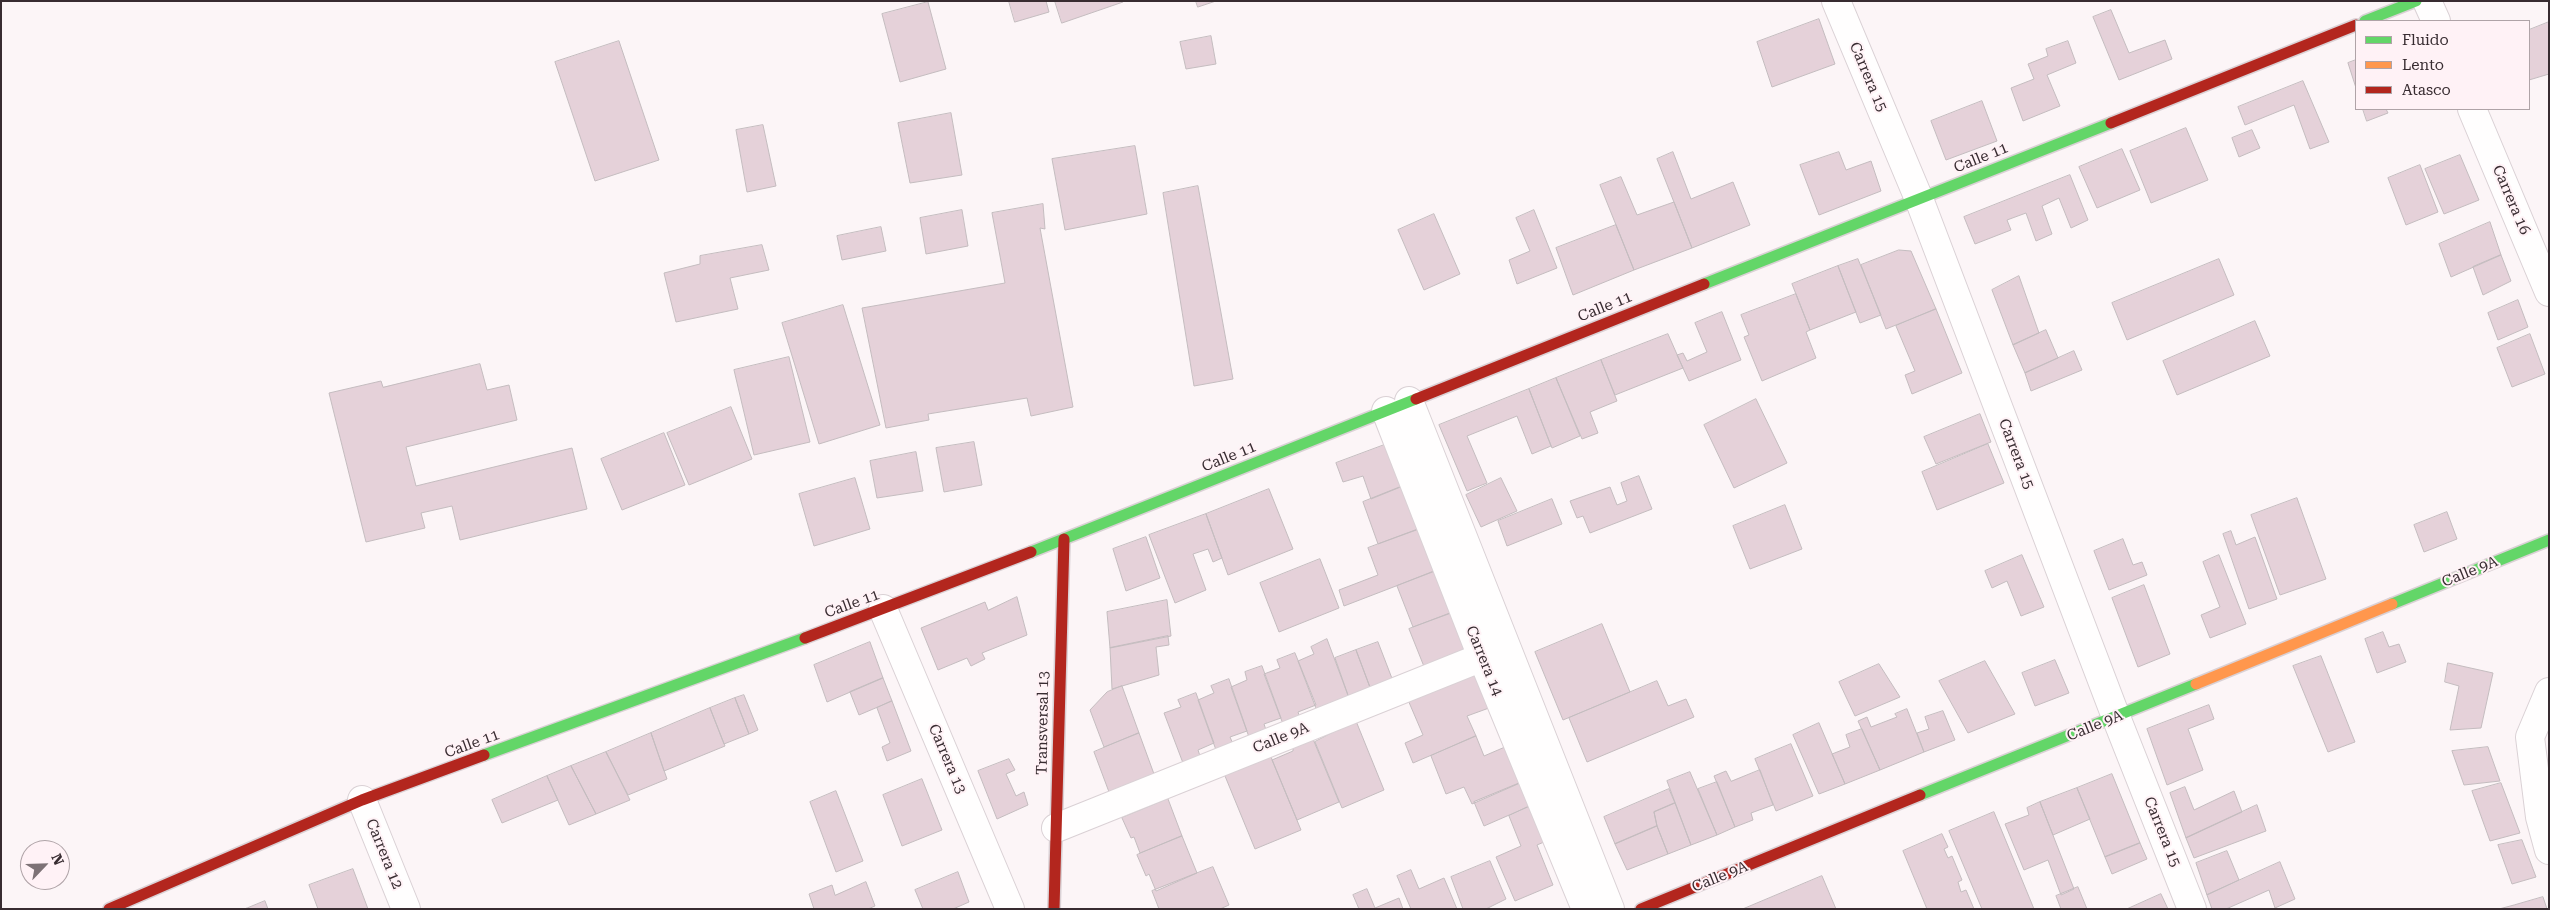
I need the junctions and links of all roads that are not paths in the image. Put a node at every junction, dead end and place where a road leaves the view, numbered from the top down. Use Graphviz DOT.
graph roads {
  1 [pos="1836,1"];
  2 [pos="2416,1"];
  3 [pos="2427,1"];
  4 [pos="2368,20"];
  5 [pos="2436,20"];
  6 [pos="2355,25"];
  7 [pos="2472,110"];
  8 [pos="1919,199"];
  9 [pos="2549,292"];
  10 [pos="1398,406"];
  11 [pos="1064,539"];
  12 [pos="2549,540"];
  13 [pos="883,609"];
  14 [pos="1494,652"];
  15 [pos="2549,692"];
  16 [pos="2116,717"];
  17 [pos="362,800"];
  18 [pos="2544,815"];
  19 [pos="1056,828"];
  20 [pos="2549,850"];
  21 [pos="109,909"];
  22 [pos="406,909"];
  23 [pos="1010,909"];
  24 [pos="1054,909"];
  25 [pos="1586,909"];
  26 [pos="1610,909"];
  27 [pos="1641,909"];
  28 [pos="2192,909"];
  1 -- 8 [label="street, Carrera 15"];
  2 -- 4 [label="street"];
  3 -- 5 [label="street"];
  6 -- 8 [label="street, Calle 11"];
  7 -- 9 [label="street, Carrera 16"];
  8 -- 10 [label="street, Calle 11"];
  8 -- 16 [label="street, Carrera 15"];
  10 -- 11 [label="street, Calle 11"];
  10 -- 14 [label="street"];
  11 -- 13 [label="street, Calle 11"];
  11 -- 19 [label="street, Transversal 13"];
  12 -- 16 [label="street, Calle 9A"];
  13 -- 17 [label="street, Calle 11"];
  13 -- 23 [label="street, Carrera 13"];
  14 -- 19 [label="street, Calle 9A"];
  14 -- 25 [label="street, Carrera 14"];
  14 -- 26 [label="street"];
  15 -- 18 [label="street"];
  16 -- 27 [label="street, Calle 9A"];
  16 -- 28 [label="street, Carrera 15"];
  17 -- 21 [label="street, Calle 11"];
  17 -- 22 [label="street, Carrera 12"];
  18 -- 20 [label="street"];
  19 -- 24 [label="street, Transversal 13"];
}
